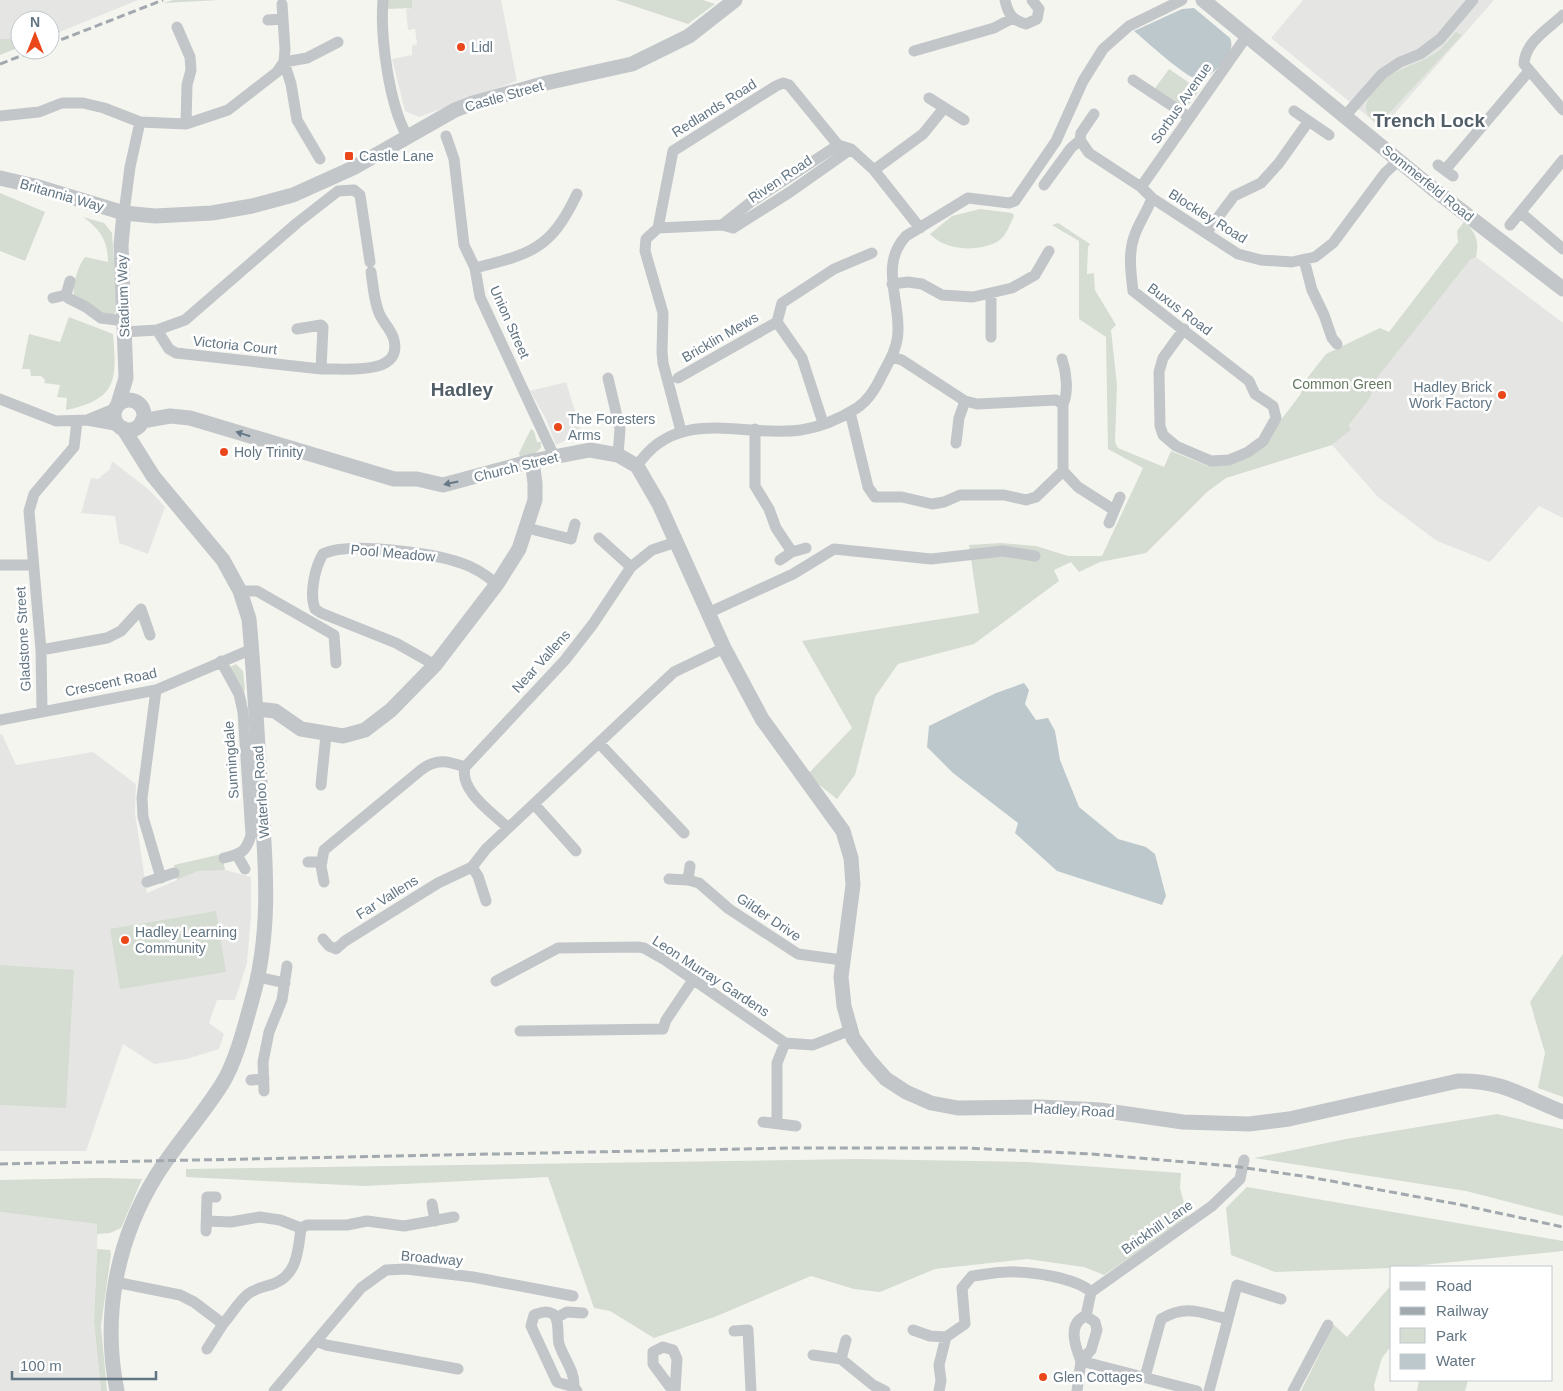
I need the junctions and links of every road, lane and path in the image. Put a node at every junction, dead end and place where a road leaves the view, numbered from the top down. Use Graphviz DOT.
graph roads {
  1 [pos="383,0"];
  2 [pos="735,0"];
  3 [pos="1005,0"];
  4 [pos="1032,0"];
  5 [pos="1182,0"];
  6 [pos="1203,0"];
  7 [pos="1472,0"];
  8 [pos="282,4"];
  9 [pos="1563,15"];
  10 [pos="1013,18"];
  11 [pos="282,19"];
  12 [pos="268,20"];
  13 [pos="177,27"];
  14 [pos="1246,37"];
  15 [pos="338,42"];
  16 [pos="914,52"];
  17 [pos="284,62"];
  18 [pos="1529,71"];
  19 [pos="1133,80"];
  20 [pos="929,98"];
  21 [pos="944,108"];
  22 [pos="1563,110"];
  23 [pos="1294,111"];
  24 [pos="1094,114"];
  25 [pos="0,116"];
  26 [pos="1345,116"];
  27 [pos="1189,117"];
  28 [pos="964,120"];
  29 [pos="140,122"];
  30 [pos="1308,122"];
  31 [pos="186,124"];
  32 [pos="1329,135"];
  33 [pos="407,136"];
  34 [pos="446,136"];
  35 [pos="1080,140"];
  36 [pos="838,145"];
  37 [pos="851,149"];
  38 [pos="320,159"];
  39 [pos="1399,160"];
  40 [pos="1563,160"];
  41 [pos="874,170"];
  42 [pos="1446,171"];
  43 [pos="0,178"];
  44 [pos="1044,185"];
  45 [pos="1141,187"];
  46 [pos="577,194"];
  47 [pos="1152,198"];
  48 [pos="124,213"];
  49 [pos="1521,213"];
  50 [pos="722,225"];
  51 [pos="1510,225"];
  52 [pos="658,228"];
  53 [pos="920,228"];
  54 [pos="1206,232"];
  55 [pos="1563,250"];
  56 [pos="1049,251"];
  57 [pos="872,253"];
  58 [pos="1304,260"];
  59 [pos="475,268"];
  60 [pos="70,281"];
  61 [pos="892,284"];
  62 [pos="1563,289"];
  63 [pos="991,293"];
  64 [pos="66,295"];
  65 [pos="53,298"];
  66 [pos="780,325"];
  67 [pos="124,327"];
  68 [pos="297,328"];
  69 [pos="1184,329"];
  70 [pos="157,330"];
  71 [pos="991,338"];
  72 [pos="1337,344"];
  73 [pos="892,357"];
  74 [pos="1062,359"];
  75 [pos="321,368"];
  76 [pos="126,378"];
  77 [pos="608,378"];
  78 [pos="678,378"];
  79 [pos="0,399"];
  80 [pos="136,401"];
  81 [pos="965,401"];
  82 [pos="1063,404"];
  83 [pos="117,406"];
  84 [pos="850,412"];
  85 [pos="82,421"];
  86 [pos="142,423"];
  87 [pos="823,423"];
  88 [pos="121,427"];
  89 [pos="755,429"];
  90 [pos="681,431"];
  91 [pos="956,443"];
  92 [pos="139,454"];
  93 [pos="618,455"];
  94 [pos="554,456"];
  95 [pos="532,460"];
  96 [pos="637,466"];
  97 [pos="1063,471"];
  98 [pos="1120,497"];
  99 [pos="1114,510"];
  100 [pos="1108,523"];
  101 [pos="575,524"];
  102 [pos="527,528"];
  103 [pos="599,538"];
  104 [pos="676,542"];
  105 [pos="806,548"];
  106 [pos="792,552"];
  107 [pos="1035,556"];
  108 [pos="780,560"];
  109 [pos="0,565"];
  110 [pos="33,565"];
  111 [pos="630,567"];
  112 [pos="498,584"];
  113 [pos="240,591"];
  114 [pos="708,613"];
  115 [pos="150,635"];
  116 [pos="724,648"];
  117 [pos="252,649"];
  118 [pos="41,650"];
  119 [pos="221,661"];
  120 [pos="336,663"];
  121 [pos="435,665"];
  122 [pos="156,690"];
  123 [pos="256,709"];
  124 [pos="42,711"];
  125 [pos="0,720"];
  126 [pos="326,734"];
  127 [pos="599,743"];
  128 [pos="465,767"];
  129 [pos="321,785"];
  130 [pos="818,798"];
  131 [pos="534,804"];
  132 [pos="508,828"];
  133 [pos="684,833"];
  134 [pos="576,851"];
  135 [pos="237,855"];
  136 [pos="224,858"];
  137 [pos="308,862"];
  138 [pos="322,862"];
  139 [pos="690,866"];
  140 [pos="472,867"];
  141 [pos="245,869"];
  142 [pos="174,873"];
  143 [pos="161,878"];
  144 [pos="669,879"];
  145 [pos="688,880"];
  146 [pos="147,882"];
  147 [pos="324,882"];
  148 [pos="486,901"];
  149 [pos="324,939"];
  150 [pos="842,960"];
  151 [pos="288,966"];
  152 [pos="258,977"];
  153 [pos="693,980"];
  154 [pos="496,981"];
  155 [pos="285,983"];
  156 [pos="851,1030"];
  157 [pos="520,1031"];
  158 [pos="785,1043"];
  159 [pos="264,1079"];
  160 [pos="251,1080"];
  161 [pos="264,1091"];
  162 [pos="1563,1112"];
  163 [pos="763,1122"];
  164 [pos="777,1123"];
  165 [pos="796,1126"];
  166 [pos="1244,1160"];
  167 [pos="216,1198"];
  168 [pos="432,1204"];
  169 [pos="454,1218"];
  170 [pos="435,1221"];
  171 [pos="301,1228"];
  172 [pos="115,1282"];
  173 [pos="1091,1292"];
  174 [pos="573,1296"];
  175 [pos="1281,1299"];
  176 [pos="583,1313"];
  177 [pos="1086,1316"];
  178 [pos="556,1318"];
  179 [pos="1228,1319"];
  180 [pos="223,1324"];
  181 [pos="1328,1326"];
  182 [pos="913,1330"];
  183 [pos="734,1331"];
  184 [pos="946,1337"];
  185 [pos="316,1340"];
  186 [pos="846,1340"];
  187 [pos="207,1349"];
  188 [pos="813,1355"];
  189 [pos="841,1359"];
  190 [pos="1081,1360"];
  191 [pos="458,1369"];
  192 [pos="1145,1377"];
  193 [pos="873,1388"];
  194 [pos="576,1389"];
  195 [pos="117,1391"];
  196 [pos="274,1391"];
  197 [pos="750,1391"];
  198 [pos="885,1391"];
  199 [pos="939,1391"];
  200 [pos="1077,1391"];
  201 [pos="1197,1391"];
  202 [pos="1209,1391"];
  203 [pos="1293,1391"];
  1 -- 33 [label="street"];
  2 -- 33 [label="street, Castle Street"];
  3 -- 10 [label="street"];
  4 -- 10 [label="street"];
  5 -- 53 [label="street"];
  6 -- 14 [label="street, Sommerfeld Road"];
  7 -- 26 [label="street"];
  8 -- 11 [label="street"];
  9 -- 18 [label="street"];
  10 -- 16 [label="street"];
  11 -- 12 [label="street"];
  11 -- 17 [label="street"];
  13 -- 31 [label="street"];
  14 -- 26 [label="street, Sommerfeld Road"];
  14 -- 27 [label="street, Sorbus Avenue"];
  15 -- 17 [label="street"];
  17 -- 31 [label="street"];
  17 -- 38 [label="street"];
  18 -- 22 [label="street"];
  18 -- 42 [label="street"];
  19 -- 27 [label="street"];
  20 -- 21 [label="street"];
  21 -- 28 [label="street"];
  21 -- 41 [label="street"];
  23 -- 30 [label="street"];
  24 -- 35 [label="street"];
  25 -- 29 [label="street"];
  26 -- 39 [label="street, Sommerfeld Road"];
  27 -- 45 [label="street, Sorbus Avenue"];
  29 -- 31 [label="street"];
  29 -- 48 [label="street"];
  30 -- 32 [label="street"];
  30 -- 54 [label="street"];
  33 -- 48 [label="street, Castle Street"];
  34 -- 59 [label="street, Union Street"];
  35 -- 44 [label="street"];
  35 -- 45 [label="street, Blockley Road"];
  36 -- 37 [label="street"];
  36 -- 50 [label="street, Riven Road"];
  36 -- 52 [label="street, Redlands Road"];
  37 -- 41 [label="street"];
  37 -- 50 [label="street, Riven Road"];
  39 -- 58 [label="street, Blockley Road"];
  39 -- 62 [label="street, Sommerfeld Road"];
  40 -- 49 [label="street"];
  41 -- 53 [label="street"];
  43 -- 48 [label="street, Britannia Way"];
  45 -- 47 [label="street, Blockley Road"];
  46 -- 59 [label="street"];
  47 -- 54 [label="street, Blockley Road"];
  47 -- 69 [label="street, Buxus Road"];
  48 -- 67 [label="street, Stadium Way"];
  49 -- 51 [label="street"];
  49 -- 55 [label="street"];
  50 -- 52 [label="street, Riven Road"];
  52 -- 90 [label="street, Redlands Road"];
  53 -- 61 [label="street"];
  54 -- 58 [label="street, Blockley Road"];
  56 -- 63 [label="street"];
  57 -- 66 [label="street, Bricklin Mews"];
  58 -- 72 [label="street"];
  59 -- 94 [label="street, Union Street"];
  60 -- 64 [label="street"];
  61 -- 63 [label="street"];
  61 -- 73 [label="street"];
  63 -- 71 [label="street"];
  64 -- 65 [label="street"];
  64 -- 67 [label="street"];
  66 -- 78 [label="street, Bricklin Mews"];
  66 -- 87 [label="street"];
  67 -- 70 [label="street"];
  67 -- 76 [label="street, Stadium Way"];
  68 -- 75 [label="street"];
  69 -- 69 [label="street, Buxus Road"];
  70 -- 75 [label="street, Victoria Court"];
  70 -- 75 [label="street, Victoria Court"];
  73 -- 81 [label="street"];
  73 -- 84 [label="street"];
  74 -- 82 [label="street"];
  76 -- 80 [label="street, Stadium Way"];
  76 -- 83 [label="street, Stadium Way"];
  77 -- 93 [label="street"];
  79 -- 85 [label="street"];
  80 -- 83 [label="street"];
  80 -- 86 [label="street"];
  81 -- 82 [label="street"];
  81 -- 91 [label="street"];
  82 -- 97 [label="street"];
  83 -- 85 [label="street"];
  83 -- 88 [label="street"];
  84 -- 87 [label="street"];
  84 -- 97 [label="street"];
  85 -- 88 [label="street"];
  85 -- 110 [label="street, Gladstone Street"];
  86 -- 88 [label="street"];
  86 -- 92 [label="street"];
  95 -- 86 [label="street, Church Street, one-way"];
  87 -- 89 [label="street"];
  88 -- 92 [label="street, Waterloo Road"];
  89 -- 90 [label="street"];
  89 -- 106 [label="street"];
  90 -- 96 [label="street"];
  92 -- 113 [label="street, Waterloo Road"];
  93 -- 94 [label="street, Church Street"];
  93 -- 96 [label="street, Church Street"];
  94 -- 95 [label="street, Church Street"];
  95 -- 102 [label="street"];
  96 -- 104 [label="street, Church Street"];
  97 -- 99 [label="street"];
  98 -- 99 [label="street"];
  99 -- 100 [label="street"];
  101 -- 102 [label="street"];
  102 -- 112 [label="street"];
  103 -- 111 [label="street"];
  104 -- 111 [label="street, Near Vallens"];
  104 -- 114 [label="street, Church Street"];
  105 -- 106 [label="street"];
  106 -- 108 [label="street"];
  107 -- 114 [label="street"];
  109 -- 110 [label="street"];
  110 -- 118 [label="street, Gladstone Street"];
  111 -- 128 [label="street, Near Vallens"];
  112 -- 121 [label="street"];
  112 -- 121 [label="street, Pool Meadow"];
  113 -- 117 [label="street, Waterloo Road"];
  113 -- 120 [label="street"];
  114 -- 116 [label="street, Church Street"];
  115 -- 118 [label="street"];
  116 -- 127 [label="street, Far Vallens"];
  116 -- 130 [label="street, Church Street"];
  117 -- 119 [label="street, Crescent Road"];
  117 -- 123 [label="street, Waterloo Road"];
  118 -- 124 [label="street, Gladstone Street"];
  119 -- 122 [label="street, Crescent Road"];
  119 -- 135 [label="street, Sunningdale"];
  121 -- 126 [label="street"];
  122 -- 124 [label="street, Crescent Road"];
  122 -- 143 [label="street"];
  123 -- 126 [label="street"];
  123 -- 152 [label="street, Waterloo Road"];
  124 -- 125 [label="street, Crescent Road"];
  126 -- 129 [label="street"];
  127 -- 131 [label="street, Far Vallens"];
  127 -- 133 [label="street"];
  128 -- 132 [label="street"];
  128 -- 138 [label="street"];
  130 -- 150 [label="street, Hadley Road"];
  131 -- 132 [label="street, Far Vallens"];
  131 -- 134 [label="street"];
  132 -- 140 [label="street, Far Vallens"];
  135 -- 136 [label="street"];
  135 -- 141 [label="street"];
  137 -- 138 [label="street"];
  138 -- 147 [label="street"];
  139 -- 145 [label="street"];
  140 -- 148 [label="street"];
  140 -- 149 [label="street, Far Vallens"];
  142 -- 143 [label="street"];
  143 -- 146 [label="street"];
  144 -- 145 [label="street, Gilder Drive"];
  145 -- 150 [label="street, Gilder Drive"];
  150 -- 156 [label="street, Hadley Road"];
  151 -- 155 [label="street"];
  152 -- 155 [label="street"];
  152 -- 172 [label="street, Waterloo Road"];
  153 -- 154 [label="street, Leon Murray Gardens"];
  153 -- 157 [label="street"];
  153 -- 158 [label="street, Leon Murray Gardens"];
  155 -- 159 [label="street"];
  156 -- 158 [label="street"];
  156 -- 162 [label="street, Hadley Road"];
  158 -- 164 [label="street"];
  159 -- 160 [label="street"];
  159 -- 161 [label="street"];
  163 -- 164 [label="street"];
  164 -- 165 [label="street"];
  166 -- 173 [label="street, Brickhill Lane"];
  167 -- 171 [label="street"];
  168 -- 170 [label="street"];
  169 -- 170 [label="street"];
  170 -- 171 [label="street"];
  171 -- 180 [label="street"];
  172 -- 180 [label="street"];
  172 -- 195 [label="street"];
  173 -- 177 [label="street"];
  173 -- 184 [label="street"];
  174 -- 185 [label="street, Broadway"];
  175 -- 179 [label="street"];
  176 -- 178 [label="street"];
  177 -- 190 [label="street"];
  177 -- 190 [label="street"];
  178 -- 194 [label="street"];
  178 -- 194 [label="street"];
  179 -- 192 [label="street"];
  179 -- 202 [label="street"];
  180 -- 187 [label="street"];
  181 -- 203 [label="street"];
  182 -- 184 [label="street"];
  183 -- 197 [label="street"];
  184 -- 199 [label="street"];
  185 -- 191 [label="street"];
  185 -- 196 [label="street, Broadway"];
  186 -- 189 [label="street"];
  188 -- 189 [label="street"];
  189 -- 193 [label="street"];
  190 -- 192 [label="street"];
  190 -- 200 [label="street"];
  192 -- 201 [label="street"];
  193 -- 198 [label="street"];
}
